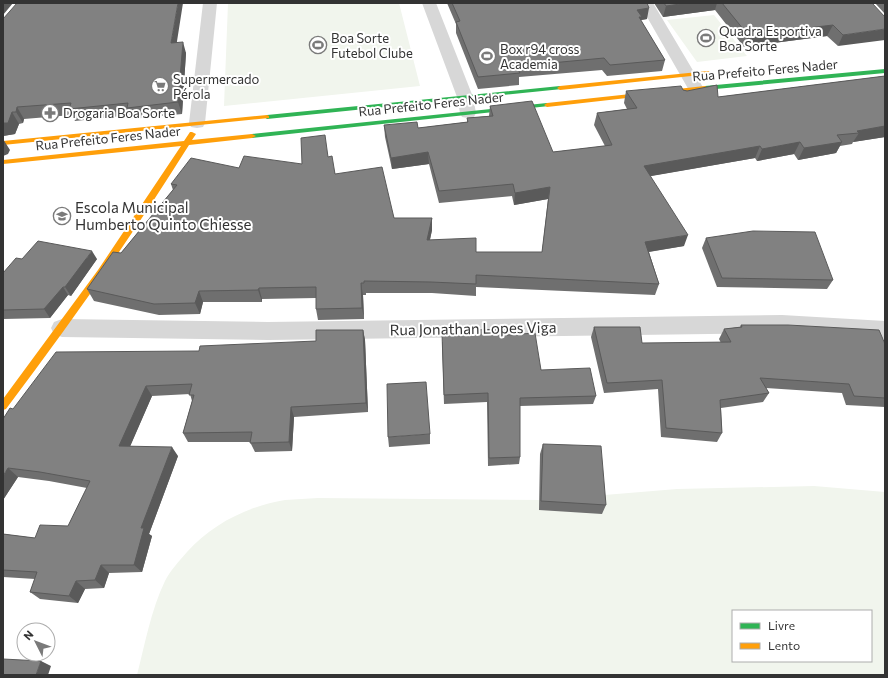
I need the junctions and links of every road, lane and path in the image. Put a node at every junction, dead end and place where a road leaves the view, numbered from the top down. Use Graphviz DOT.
graph roads {
  1 [pos="210,3"];
  2 [pos="428,3"];
  3 [pos="646,3"];
  4 [pos="885,71"];
  5 [pos="717,72"];
  6 [pos="688,74"];
  7 [pos="696,89"];
  8 [pos="465,97"];
  9 [pos="468,113"];
  10 [pos="197,123"];
  11 [pos="3,143"];
  12 [pos="187,143"];
  13 [pos="3,162"];
  14 [pos="62,328"];
  15 [pos="885,330"];
  16 [pos="3,406"];
  1 -- 10 [label="street"];
  2 -- 8 [label="street"];
  3 -- 6 [label="street"];
  4 -- 7 [label="street, Rua Prefeito Feres Nader"];
  5 -- 6 [label="street, Rua Prefeito Feres Nader"];
  6 -- 7 [label="street"];
  6 -- 8 [label="street, Rua Prefeito Feres Nader"];
  7 -- 9 [label="street, Rua Prefeito Feres Nader"];
  8 -- 9 [label="street"];
  8 -- 10 [label="street, Rua Prefeito Feres Nader"];
  9 -- 12 [label="street, Rua Prefeito Feres Nader"];
  10 -- 11 [label="street, Rua Prefeito Feres Nader"];
  10 -- 12 [label="street"];
  12 -- 13 [label="street, Rua Prefeito Feres Nader"];
  12 -- 14 [label="street"];
  14 -- 15 [label="street, Rua Jonathan Lopes Viga"];
  14 -- 16 [label="street"];
}
